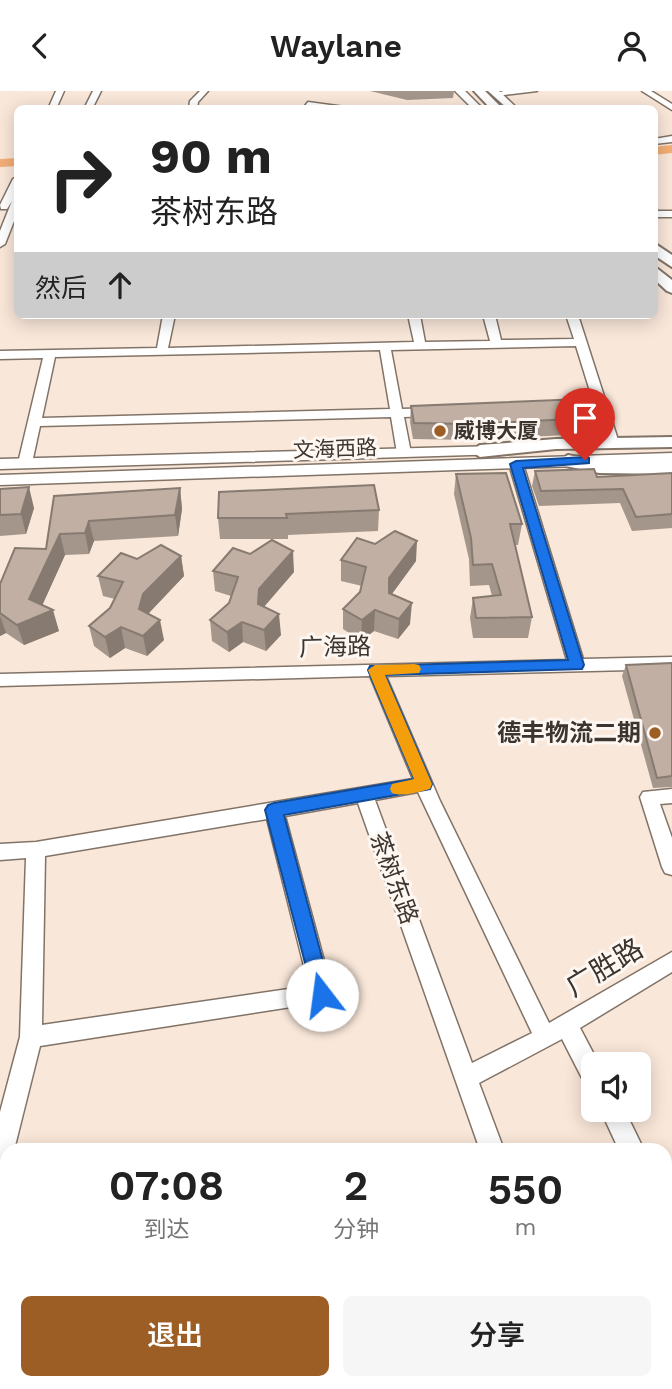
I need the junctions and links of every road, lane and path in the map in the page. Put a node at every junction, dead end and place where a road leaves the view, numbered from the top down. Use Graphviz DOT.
graph roads {
  1 [pos="204,91"];
  2 [pos="460,91"];
  3 [pos="469,91"];
  4 [pos="478,91"];
  5 [pos="533,91"];
  6 [pos="646,91"];
  7 [pos="495,92"];
  8 [pos="672,97"];
  9 [pos="659,99"];
  10 [pos="193,105"];
  11 [pos="475,105"];
  12 [pos="484,105"];
  13 [pos="494,105"];
  14 [pos="510,105"];
  15 [pos="672,108"];
  16 [pos="14,188"];
  17 [pos="9,206"];
  18 [pos="0,244"];
  19 [pos="658,251"];
  20 [pos="672,263"];
  21 [pos="658,274"];
  22 [pos="672,288"];
  23 [pos="168,319"];
  24 [pos="415,319"];
  25 [pos="490,319"];
  26 [pos="573,319"];
  27 [pos="581,342"];
  28 [pos="496,343"];
  29 [pos="420,345"];
  30 [pos="385,346"];
  31 [pos="162,351"];
  32 [pos="50,354"];
  33 [pos="0,355"];
  34 [pos="601,408"];
  35 [pos="546,409"];
  36 [pos="451,411"];
  37 [pos="396,413"];
  38 [pos="35,422"];
  39 [pos="672,442"];
  40 [pos="612,443"];
  41 [pos="672,449"];
  42 [pos="480,451"];
  43 [pos="404,453"];
  44 [pos="672,458"];
  45 [pos="569,461"];
  46 [pos="25,463"];
  47 [pos="0,464"];
  48 [pos="516,464"];
  49 [pos="672,468"];
  50 [pos="0,480"];
  51 [pos="672,663"];
  52 [pos="577,665"];
  53 [pos="375,670"];
  54 [pos="0,680"];
  55 [pos="424,784"];
  56 [pos="364,795"];
  57 [pos="672,796"];
  58 [pos="274,810"];
  59 [pos="36,849"];
  60 [pos="0,852"];
  61 [pos="672,867"];
  62 [pos="672,961"];
  63 [pos="566,1024"];
  64 [pos="31,1037"];
  65 [pos="545,1037"];
  66 [pos="581,1053"];
  67 [pos="467,1077"];
  68 [pos="618,1122"];
  69 [pos="4,1143"];
  70 [pos="490,1143"];
  71 [pos="628,1143"];
  1 -- 10 [label="street"];
  2 -- 11 [label="main road"];
  3 -- 12 [label="highway"];
  4 -- 13 [label="highway"];
  5 -- 7 [label="street"];
  6 -- 9 [label="street"];
  7 -- 14 [label="main road"];
  8 -- 9 [label="street"];
  9 -- 15 [label="street"];
  16 -- 17 [label="street"];
  17 -- 18 [label="street"];
  19 -- 20 [label="highway"];
  21 -- 22 [label="highway"];
  23 -- 31 [label="street"];
  24 -- 29 [label="street"];
  25 -- 28 [label="street"];
  26 -- 27 [label="street"];
  27 -- 28 [label="street"];
  27 -- 34 [label="street"];
  28 -- 29 [label="street"];
  29 -- 30 [label="street"];
  30 -- 31 [label="street"];
  30 -- 37 [label="street"];
  31 -- 32 [label="street"];
  32 -- 33 [label="street"];
  32 -- 38 [label="street"];
  34 -- 35 [label="street"];
  34 -- 40 [label="street"];
  36 -- 37 [label="street"];
  37 -- 38 [label="street"];
  37 -- 43 [label="street"];
  38 -- 46 [label="street"];
  39 -- 40 [label="highway"];
  40 -- 42 [label="highway"];
  41 -- 42 [label="main road, 文海西路"];
  42 -- 43 [label="main road, 文海西路"];
  43 -- 46 [label="main road, 文海西路"];
  44 -- 45 [label="main road, 文海西路"];
  45 -- 48 [label="main road, 文海西路"];
  45 -- 49 [label="highway"];
  46 -- 47 [label="main road, 文海西路"];
  48 -- 50 [label="main road, 文海西路"];
  48 -- 52 [label="street"];
  51 -- 52 [label="street, 广海路"];
  52 -- 53 [label="street, 广海路"];
  53 -- 54 [label="street, 广海路"];
  53 -- 55 [label="street"];
  55 -- 56 [label="street"];
  55 -- 65 [label="street"];
  56 -- 58 [label="street"];
  56 -- 67 [label="street, 茶树东路"];
  57 -- 61 [label="street"];
  58 -- 59 [label="street"];
  58 -- 64 [label="street"];
  59 -- 60 [label="street"];
  59 -- 64 [label="street"];
  62 -- 63 [label="street, 广胜路"];
  63 -- 65 [label="street, 广胜路"];
  63 -- 66 [label="street, 广胜路"];
  64 -- 69 [label="street"];
  65 -- 67 [label="street, 广胜路"];
  67 -- 70 [label="street, 茶树东路"];
  68 -- 71 [label="street"];
}
